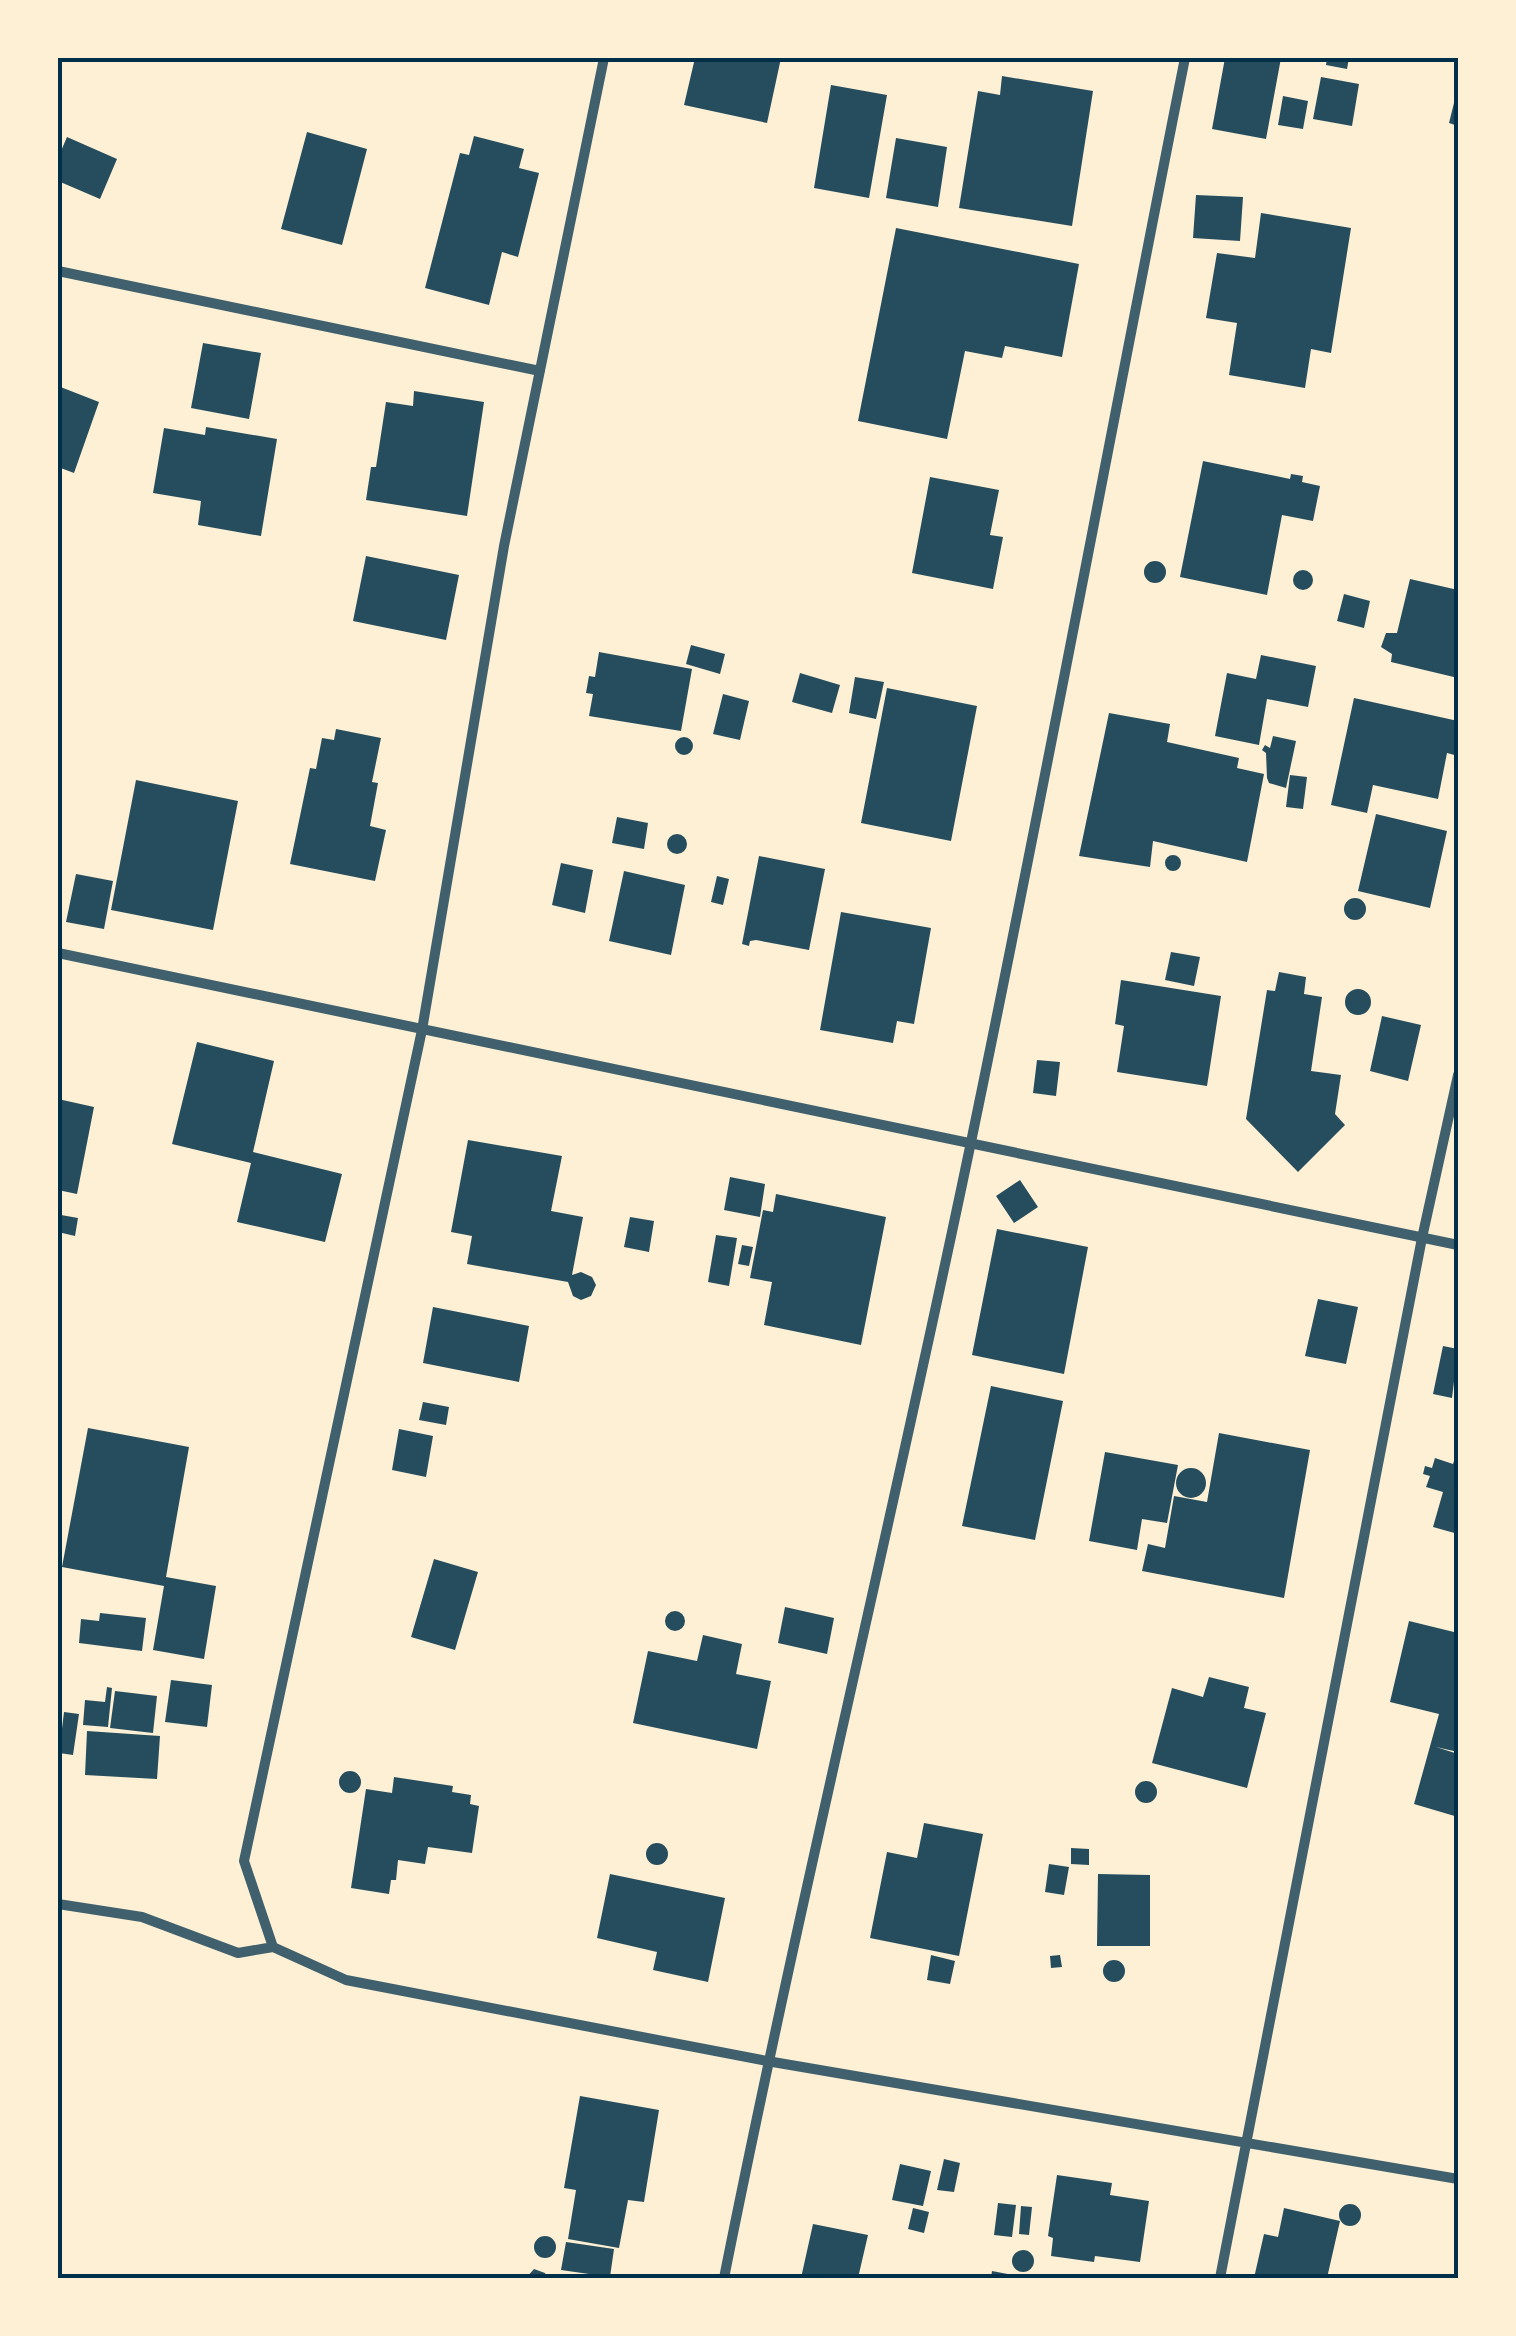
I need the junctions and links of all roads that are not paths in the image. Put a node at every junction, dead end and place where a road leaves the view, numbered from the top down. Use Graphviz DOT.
graph roads {
  1 [pos="604,58"];
  2 [pos="1184,58"];
  3 [pos="58,271"];
  4 [pos="540,371"];
  5 [pos="58,953"];
  6 [pos="422,1030"];
  7 [pos="1458,1075"];
  8 [pos="972,1141"];
  9 [pos="1422,1238"];
  10 [pos="1458,1245"];
  11 [pos="58,1904"];
  12 [pos="274,1946"];
  13 [pos="768,2061"];
  14 [pos="1248,2141"];
  15 [pos="1458,2178"];
  16 [pos="724,2278"];
  17 [pos="1220,2278"];
  1 -- 4 [label="street"];
  2 -- 8 [label="street"];
  3 -- 4 [label="street"];
  4 -- 6 [label="street"];
  5 -- 6 [label="street"];
  6 -- 8 [label="street"];
  6 -- 12 [label="street"];
  7 -- 9 [label="street"];
  8 -- 9 [label="street"];
  8 -- 13 [label="street"];
  9 -- 10 [label="street"];
  9 -- 14 [label="street"];
  11 -- 12 [label="street"];
  12 -- 13 [label="street"];
  13 -- 14 [label="street"];
  13 -- 16 [label="street"];
  14 -- 15 [label="street"];
  14 -- 17 [label="street"];
}
